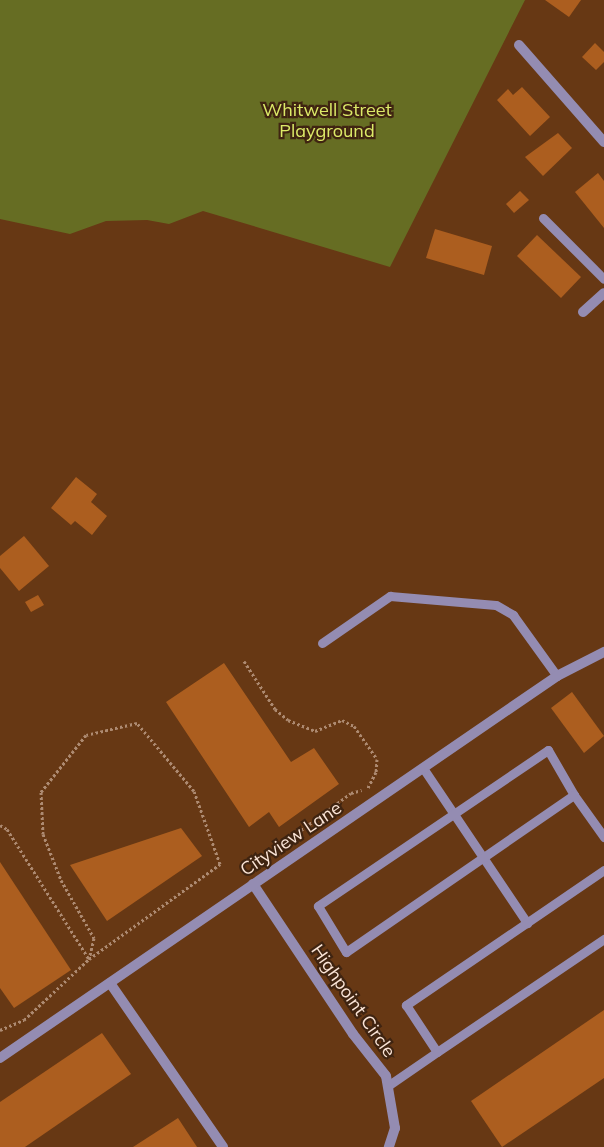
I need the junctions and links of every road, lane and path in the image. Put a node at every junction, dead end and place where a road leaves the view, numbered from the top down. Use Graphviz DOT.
graph roads {
  1 [pos="519,45"];
  2 [pos="604,142"];
  3 [pos="543,218"];
  4 [pos="604,279"];
  5 [pos="604,293"];
  6 [pos="583,312"];
  7 [pos="322,643"];
  8 [pos="604,652"];
  9 [pos="244,661"];
  10 [pos="556,676"];
  11 [pos="423,768"];
  12 [pos="574,795"];
  13 [pos="454,813"];
  14 [pos="0,825"];
  15 [pos="604,837"];
  16 [pos="275,849"];
  17 [pos="483,858"];
  18 [pos="604,870"];
  19 [pos="253,884"];
  20 [pos="526,923"];
  21 [pos="604,939"];
  22 [pos="89,959"];
  23 [pos="110,983"];
  24 [pos="0,1030"];
  25 [pos="437,1052"];
  26 [pos="0,1058"];
  27 [pos="389,1085"];
  28 [pos="223,1147"];
  29 [pos="389,1147"];
  1 -- 2 [label="street"];
  3 -- 4 [label="lane"];
  5 -- 6 [label="street"];
  7 -- 10 [label="lane"];
  8 -- 10 [label="street, Cityview Lane"];
  9 -- 16 [label="path"];
  10 -- 11 [label="street, Cityview Lane"];
  11 -- 13 [label="lane"];
  11 -- 19 [label="street, Cityview Lane"];
  12 -- 13 [label="lane"];
  12 -- 15 [label="lane"];
  12 -- 17 [label="lane"];
  13 -- 17 [label="lane"];
  13 -- 17 [label="lane"];
  14 -- 22 [label="path"];
  17 -- 20 [label="lane"];
  18 -- 20 [label="lane"];
  19 -- 23 [label="street, Cityview Lane"];
  19 -- 27 [label="street, Highpoint Circle"];
  20 -- 25 [label="lane"];
  21 -- 25 [label="lane"];
  22 -- 22 [label="path"];
  22 -- 24 [label="path"];
  23 -- 26 [label="street, Cityview Lane"];
  23 -- 28 [label="street"];
  25 -- 27 [label="lane"];
  27 -- 29 [label="street, Highpoint Circle"];
}
